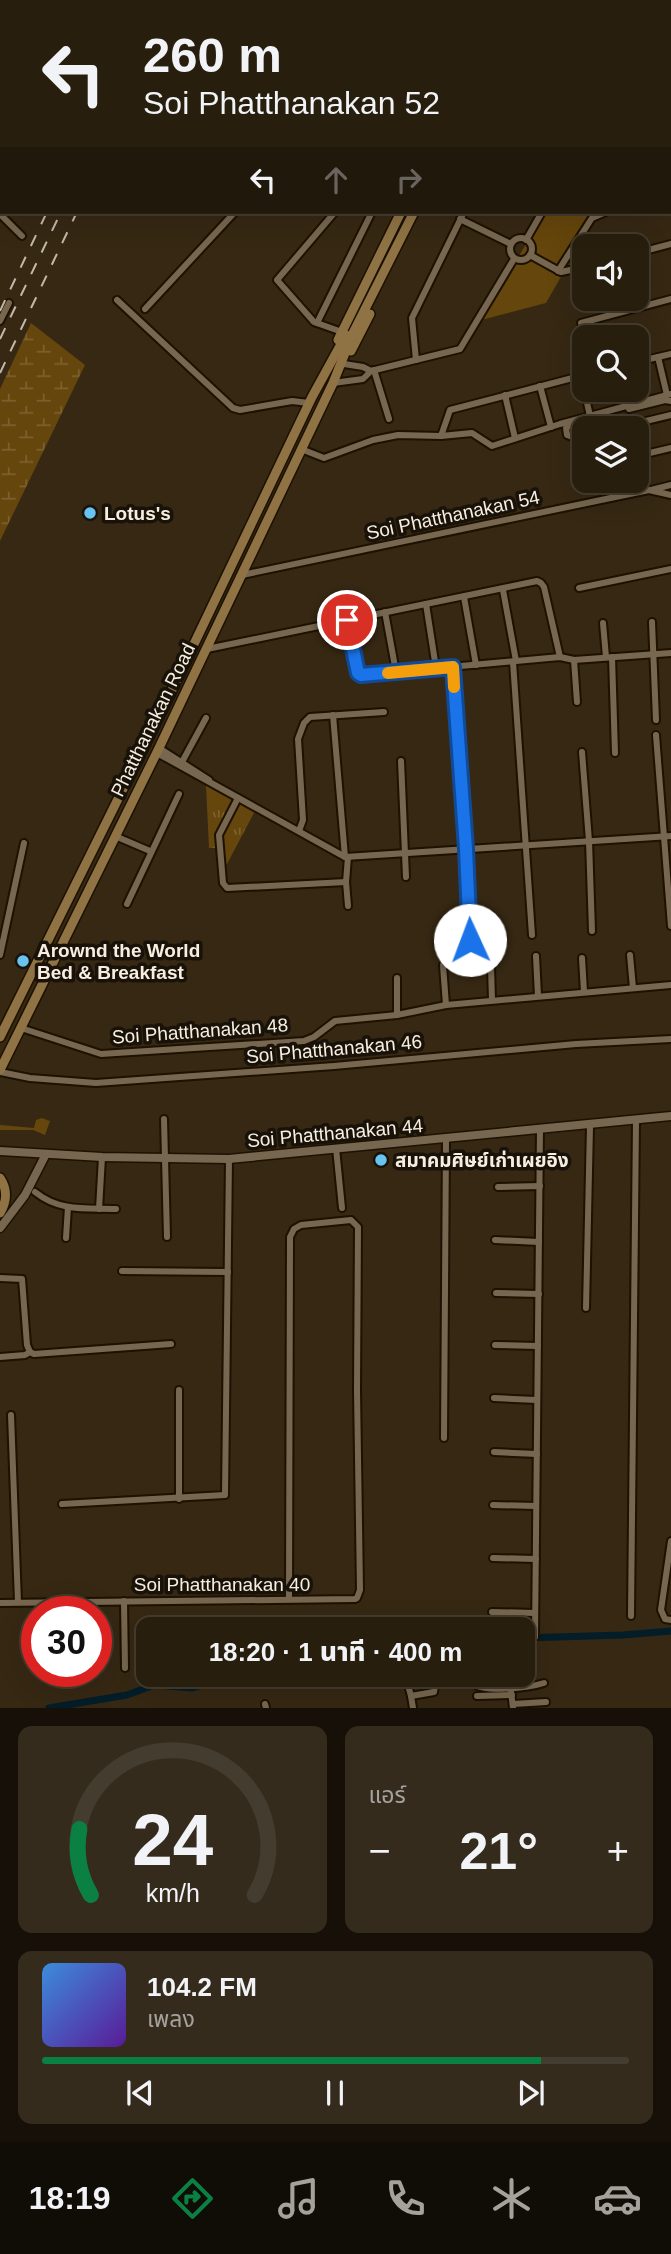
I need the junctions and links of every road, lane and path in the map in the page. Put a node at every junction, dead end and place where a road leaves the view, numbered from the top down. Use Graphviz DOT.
graph roads {
  1 [pos="3,214"];
  2 [pos="233,214"];
  3 [pos="333,214"];
  4 [pos="371,214"];
  5 [pos="400,214"];
  6 [pos="407,214"];
  7 [pos="413,214"];
  8 [pos="419,214"];
  9 [pos="463,214"];
  10 [pos="541,214"];
  11 [pos="601,214"];
  12 [pos="460,219"];
  13 [pos="22,236"];
  14 [pos="526,240"];
  15 [pos="511,244"];
  16 [pos="671,244"];
  17 [pos="394,246"];
  18 [pos="649,250"];
  19 [pos="530,255"];
  20 [pos="514,259"];
  21 [pos="572,270"];
  22 [pos="558,271"];
  23 [pos="671,299"];
  24 [pos="117,300"];
  25 [pos="9,303"];
  26 [pos="145,309"];
  27 [pos="0,321"];
  28 [pos="317,323"];
  29 [pos="581,323"];
  30 [pos="342,332"];
  31 [pos="671,354"];
  32 [pos="657,357"];
  33 [pos="416,359"];
  34 [pos="649,359"];
  35 [pos="344,364"];
  36 [pos="372,370"];
  37 [pos="324,374"];
  38 [pos="572,378"];
  39 [pos="332,383"];
  40 [pos="540,386"];
  41 [pos="505,394"];
  42 [pos="669,397"];
  43 [pos="588,402"];
  44 [pos="628,402"];
  45 [pos="309,403"];
  46 [pos="629,405"];
  47 [pos="671,415"];
  48 [pos="590,416"];
  49 [pos="601,416"];
  50 [pos="389,419"];
  51 [pos="649,420"];
  52 [pos="572,421"];
  53 [pos="572,424"];
  54 [pos="551,426"];
  55 [pos="441,436"];
  56 [pos="572,437"];
  57 [pos="515,438"];
  58 [pos="671,448"];
  59 [pos="301,449"];
  60 [pos="649,453"];
  61 [pos="671,485"];
  62 [pos="649,490"];
  63 [pos="635,493"];
  64 [pos="671,495"];
  65 [pos="671,569"];
  66 [pos="242,575"];
  67 [pos="579,588"];
  68 [pos="503,590"];
  69 [pos="464,597"];
  70 [pos="426,604"];
  71 [pos="384,612"];
  72 [pos="347,620"];
  73 [pos="652,622"];
  74 [pos="603,623"];
  75 [pos="207,649"];
  76 [pos="671,653"];
  77 [pos="653,654"];
  78 [pos="560,657"];
  79 [pos="609,657"];
  80 [pos="574,660"];
  81 [pos="515,661"];
  82 [pos="476,665"];
  83 [pos="453,667"];
  84 [pos="436,668"];
  85 [pos="396,672"];
  86 [pos="577,702"];
  87 [pos="384,712"];
  88 [pos="333,715"];
  89 [pos="206,718"];
  90 [pos="656,720"];
  91 [pos="656,735"];
  92 [pos="158,751"];
  93 [pos="582,752"];
  94 [pos="615,753"];
  95 [pos="401,761"];
  96 [pos="183,762"];
  97 [pos="210,782"];
  98 [pos="179,794"];
  99 [pos="238,797"];
  100 [pos="299,831"];
  101 [pos="115,836"];
  102 [pos="662,836"];
  103 [pos="671,836"];
  104 [pos="589,841"];
  105 [pos="24,843"];
  106 [pos="525,845"];
  107 [pos="466,849"];
  108 [pos="150,852"];
  109 [pos="406,853"];
  110 [pos="347,857"];
  111 [pos="406,877"];
  112 [pos="346,882"];
  113 [pos="127,904"];
  114 [pos="348,906"];
  115 [pos="671,926"];
  116 [pos="592,931"];
  117 [pos="532,935"];
  118 [pos="470,940"];
  119 [pos="0,955"];
  120 [pos="630,955"];
  121 [pos="536,956"];
  122 [pos="582,958"];
  123 [pos="443,965"];
  124 [pos="491,967"];
  125 [pos="397,978"];
  126 [pos="671,985"];
  127 [pos="633,988"];
  128 [pos="584,992"];
  129 [pos="538,996"];
  130 [pos="492,1000"];
  131 [pos="446,1005"];
  132 [pos="397,1015"];
  133 [pos="21,1028"];
  134 [pos="0,1037"];
  135 [pos="671,1039"];
  136 [pos="0,1071"];
  137 [pos="671,1116"];
  138 [pos="164,1119"];
  139 [pos="636,1120"];
  140 [pos="590,1126"];
  141 [pos="540,1129"];
  142 [pos="446,1139"];
  143 [pos="336,1148"];
  144 [pos="0,1151"];
  145 [pos="46,1154"];
  146 [pos="102,1157"];
  147 [pos="164,1159"];
  148 [pos="229,1159"];
  149 [pos="0,1178"];
  150 [pos="540,1186"];
  151 [pos="498,1187"];
  152 [pos="35,1192"];
  153 [pos="68,1207"];
  154 [pos="342,1208"];
  155 [pos="99,1209"];
  156 [pos="116,1209"];
  157 [pos="0,1213"];
  158 [pos="0,1228"];
  159 [pos="167,1237"];
  160 [pos="66,1238"];
  161 [pos="495,1240"];
  162 [pos="539,1242"];
  163 [pos="122,1271"];
  164 [pos="228,1272"];
  165 [pos="0,1278"];
  166 [pos="496,1293"];
  167 [pos="538,1294"];
  168 [pos="586,1308"];
  169 [pos="171,1344"];
  170 [pos="495,1345"];
  171 [pos="538,1346"];
  172 [pos="30,1352"];
  173 [pos="0,1357"];
  174 [pos="179,1390"];
  175 [pos="494,1398"];
  176 [pos="537,1400"];
  177 [pos="11,1415"];
  178 [pos="444,1438"];
  179 [pos="494,1452"];
  180 [pos="537,1454"];
  181 [pos="179,1499"];
  182 [pos="62,1504"];
  183 [pos="493,1505"];
  184 [pos="536,1506"];
  185 [pos="671,1541"];
  186 [pos="493,1558"];
  187 [pos="536,1559"];
  188 [pos="289,1599"];
  189 [pos="124,1601"];
  190 [pos="18,1602"];
  191 [pos="0,1603"];
  192 [pos="492,1612"];
  193 [pos="535,1613"];
  194 [pos="631,1616"];
  195 [pos="535,1617"];
  196 [pos="671,1620"];
  197 [pos="125,1668"];
  198 [pos="544,1683"];
  199 [pos="409,1687"];
  200 [pos="435,1687"];
  201 [pos="478,1687"];
  202 [pos="510,1687"];
  203 [pos="511,1691"];
  204 [pos="411,1696"];
  205 [pos="477,1696"];
  206 [pos="546,1702"];
  207 [pos="513,1706"];
  208 [pos="413,1708"];
  1 -- 13 [label="street"];
  2 -- 26 [label="street"];
  3 -- 28 [label="street"];
  4 -- 28 [label="street"];
  5 -- 30 [label="main road, Phatthanakan Road"];
  6 -- 17 [label="main road, Phatthanakan Road"];
  7 -- 17 [label="main road, Phatthanakan Road"];
  8 -- 35 [label="main road, Phatthanakan Road"];
  9 -- 12 [label="street"];
  10 -- 14 [label="street"];
  11 -- 22 [label="street"];
  12 -- 15 [label="street"];
  12 -- 33 [label="street"];
  14 -- 15 [label="street"];
  14 -- 19 [label="street"];
  15 -- 20 [label="street"];
  16 -- 18 [label="street"];
  17 -- 37 [label="main road, Phatthanakan Road"];
  17 -- 39 [label="main road, Phatthanakan Road"];
  19 -- 20 [label="street"];
  19 -- 22 [label="street"];
  20 -- 33 [label="street"];
  21 -- 22 [label="street"];
  23 -- 29 [label="street"];
  24 -- 45 [label="street"];
  25 -- 27 [label="street"];
  28 -- 30 [label="street"];
  30 -- 37 [label="main road, Phatthanakan Road"];
  31 -- 32 [label="street"];
  32 -- 34 [label="street"];
  32 -- 42 [label="street"];
  33 -- 36 [label="street"];
  35 -- 36 [label="street"];
  35 -- 39 [label="main road, Phatthanakan Road"];
  36 -- 39 [label="street"];
  36 -- 50 [label="street"];
  37 -- 45 [label="main road, Phatthanakan Road"];
  38 -- 40 [label="street"];
  39 -- 59 [label="main road, Phatthanakan Road"];
  40 -- 41 [label="street"];
  40 -- 54 [label="street"];
  41 -- 55 [label="street"];
  41 -- 57 [label="street"];
  42 -- 46 [label="street"];
  42 -- 49 [label="street"];
  43 -- 48 [label="street"];
  44 -- 46 [label="street"];
  45 -- 134 [label="main road, Phatthanakan Road"];
  46 -- 48 [label="street"];
  47 -- 51 [label="street"];
  52 -- 54 [label="street"];
  53 -- 56 [label="street"];
  54 -- 57 [label="street"];
  55 -- 57 [label="street"];
  55 -- 59 [label="street"];
  58 -- 60 [label="street"];
  59 -- 66 [label="main road, Phatthanakan Road"];
  61 -- 62 [label="street"];
  62 -- 64 [label="street, Soi Phatthanakan 54"];
  63 -- 66 [label="street, Soi Phatthanakan 54"];
  65 -- 67 [label="street"];
  66 -- 75 [label="main road, Phatthanakan Road"];
  68 -- 69 [label="street"];
  68 -- 78 [label="street"];
  68 -- 81 [label="street"];
  69 -- 70 [label="street"];
  69 -- 82 [label="street"];
  70 -- 71 [label="street"];
  70 -- 84 [label="street"];
  71 -- 72 [label="street"];
  71 -- 85 [label="street"];
  72 -- 75 [label="street"];
  72 -- 85 [label="street"];
  73 -- 77 [label="street"];
  74 -- 79 [label="street"];
  75 -- 92 [label="main road, Phatthanakan Road"];
  76 -- 77 [label="street"];
  77 -- 79 [label="street"];
  77 -- 90 [label="street"];
  78 -- 80 [label="street"];
  78 -- 81 [label="street"];
  79 -- 80 [label="street"];
  79 -- 94 [label="street"];
  80 -- 86 [label="street"];
  81 -- 82 [label="street"];
  81 -- 106 [label="street"];
  82 -- 83 [label="street"];
  83 -- 84 [label="street"];
  83 -- 107 [label="street"];
  84 -- 85 [label="street"];
  87 -- 88 [label="street"];
  88 -- 100 [label="street"];
  88 -- 110 [label="street"];
  89 -- 96 [label="street"];
  91 -- 102 [label="street"];
  92 -- 96 [label="street"];
  92 -- 97 [label="street"];
  92 -- 101 [label="main road, Phatthanakan Road"];
  93 -- 104 [label="street"];
  95 -- 109 [label="street"];
  96 -- 97 [label="street"];
  97 -- 99 [label="street"];
  98 -- 108 [label="street"];
  99 -- 100 [label="street"];
  99 -- 112 [label="street"];
  100 -- 110 [label="street"];
  101 -- 108 [label="street"];
  101 -- 133 [label="main road, Phatthanakan Road"];
  102 -- 103 [label="street"];
  102 -- 104 [label="street"];
  102 -- 115 [label="street"];
  104 -- 106 [label="street"];
  104 -- 116 [label="street"];
  105 -- 119 [label="street"];
  106 -- 107 [label="street"];
  106 -- 117 [label="street"];
  107 -- 109 [label="street"];
  107 -- 118 [label="street"];
  108 -- 113 [label="street"];
  109 -- 110 [label="street"];
  109 -- 111 [label="street"];
  110 -- 112 [label="street"];
  112 -- 114 [label="street"];
  120 -- 127 [label="street"];
  121 -- 129 [label="street"];
  122 -- 128 [label="street"];
  123 -- 131 [label="street"];
  124 -- 130 [label="street"];
  125 -- 132 [label="street"];
  126 -- 127 [label="street, Soi Phatthanakan 48"];
  127 -- 128 [label="street, Soi Phatthanakan 48"];
  128 -- 129 [label="street, Soi Phatthanakan 48"];
  129 -- 130 [label="street, Soi Phatthanakan 48"];
  130 -- 131 [label="street, Soi Phatthanakan 48"];
  131 -- 132 [label="street, Soi Phatthanakan 48"];
  132 -- 133 [label="street, Soi Phatthanakan 48"];
  133 -- 136 [label="main road, Phatthanakan Road"];
  135 -- 136 [label="street, Soi Phatthanakan 46"];
  137 -- 139 [label="street, Soi Phatthanakan 44"];
  138 -- 147 [label="street"];
  139 -- 140 [label="street, Soi Phatthanakan 44"];
  139 -- 194 [label="street"];
  140 -- 141 [label="street, Soi Phatthanakan 44"];
  140 -- 168 [label="street"];
  141 -- 142 [label="street, Soi Phatthanakan 44"];
  141 -- 150 [label="street"];
  142 -- 143 [label="street, Soi Phatthanakan 44"];
  142 -- 178 [label="street"];
  143 -- 148 [label="street, Soi Phatthanakan 44"];
  143 -- 154 [label="street"];
  144 -- 145 [label="street, Soi Phatthanakan 44"];
  145 -- 146 [label="street, Soi Phatthanakan 44"];
  145 -- 158 [label="street"];
  146 -- 147 [label="street, Soi Phatthanakan 44"];
  146 -- 155 [label="street"];
  147 -- 148 [label="street, Soi Phatthanakan 44"];
  147 -- 159 [label="street"];
  148 -- 164 [label="street"];
  149 -- 157 [label="main road"];
  150 -- 151 [label="street"];
  150 -- 162 [label="street"];
  152 -- 153 [label="street"];
  153 -- 155 [label="street"];
  153 -- 160 [label="street"];
  155 -- 156 [label="street"];
  161 -- 162 [label="street"];
  162 -- 167 [label="street"];
  163 -- 164 [label="street"];
  164 -- 181 [label="street"];
  165 -- 172 [label="street"];
  166 -- 167 [label="street"];
  167 -- 171 [label="street"];
  169 -- 172 [label="street"];
  170 -- 171 [label="street"];
  171 -- 176 [label="street"];
  172 -- 173 [label="street"];
  174 -- 181 [label="street"];
  175 -- 176 [label="street"];
  176 -- 180 [label="street"];
  177 -- 190 [label="street"];
  179 -- 180 [label="street"];
  180 -- 184 [label="street"];
  181 -- 182 [label="street"];
  183 -- 184 [label="street"];
  184 -- 187 [label="street"];
  185 -- 196 [label="street"];
  186 -- 187 [label="street"];
  187 -- 193 [label="street"];
  188 -- 188 [label="street, Soi Phatthanakan 40"];
  188 -- 189 [label="street, Soi Phatthanakan 40"];
  189 -- 190 [label="street, Soi Phatthanakan 40"];
  189 -- 197 [label="street"];
  190 -- 191 [label="street, Soi Phatthanakan 40"];
  192 -- 193 [label="street"];
  193 -- 195 [label="street"];
  198 -- 203 [label="street"];
  199 -- 204 [label="street"];
  200 -- 204 [label="street"];
  201 -- 203 [label="street"];
  202 -- 203 [label="street"];
  203 -- 205 [label="street"];
  203 -- 207 [label="street"];
  204 -- 208 [label="street"];
  206 -- 207 [label="street"];
}
